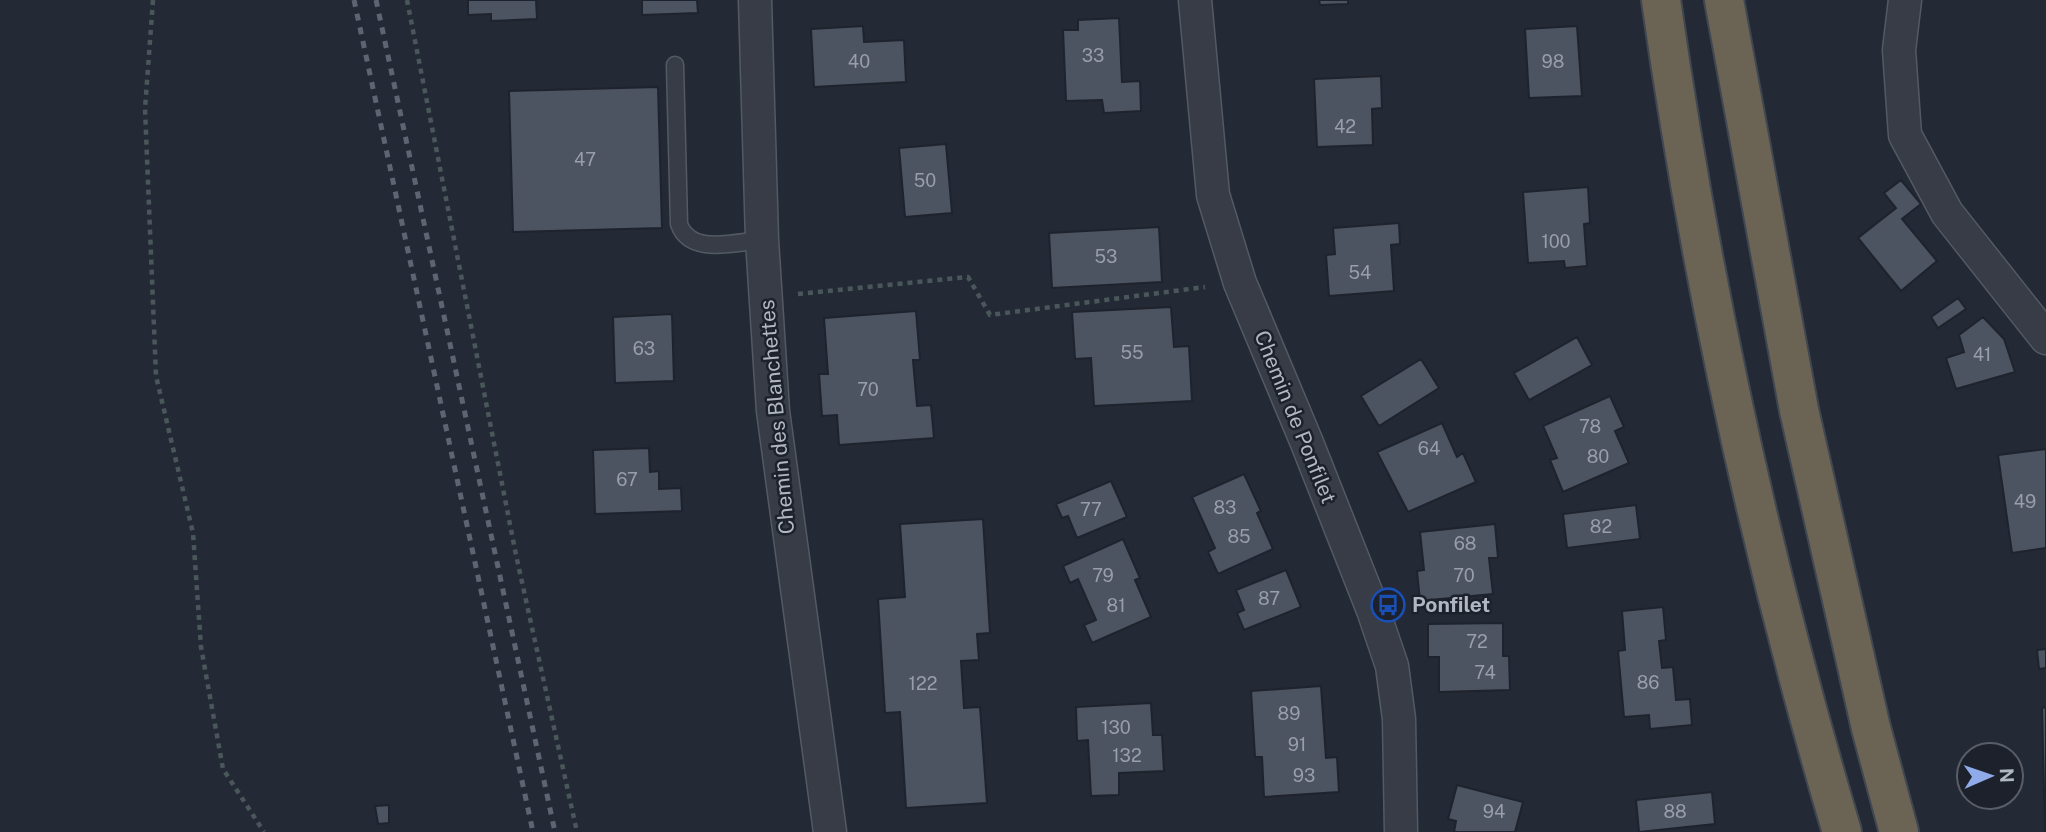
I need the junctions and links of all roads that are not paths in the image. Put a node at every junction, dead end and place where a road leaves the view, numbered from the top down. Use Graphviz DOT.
graph roads {
  1 [pos="755,0"];
  2 [pos="1195,0"];
  3 [pos="1661,0"];
  4 [pos="1724,0"];
  5 [pos="1748,0"];
  6 [pos="1905,0"];
  7 [pos="675,65"];
  8 [pos="762,240"];
  9 [pos="1776,278"];
  10 [pos="2046,338"];
  11 [pos="830,832"];
  12 [pos="1401,832"];
  13 [pos="1842,832"];
  14 [pos="1899,832"];
  1 -- 8 [label="street, Chemin des Blanchettes"];
  2 -- 12 [label="street, Chemin de Ponfilet"];
  3 -- 13 [label="highway"];
  4 -- 9 [label="highway"];
  5 -- 9 [label="highway"];
  6 -- 10 [label="street"];
  7 -- 8 [label="lane"];
  8 -- 11 [label="street, Chemin des Blanchettes"];
  9 -- 14 [label="highway"];
}
